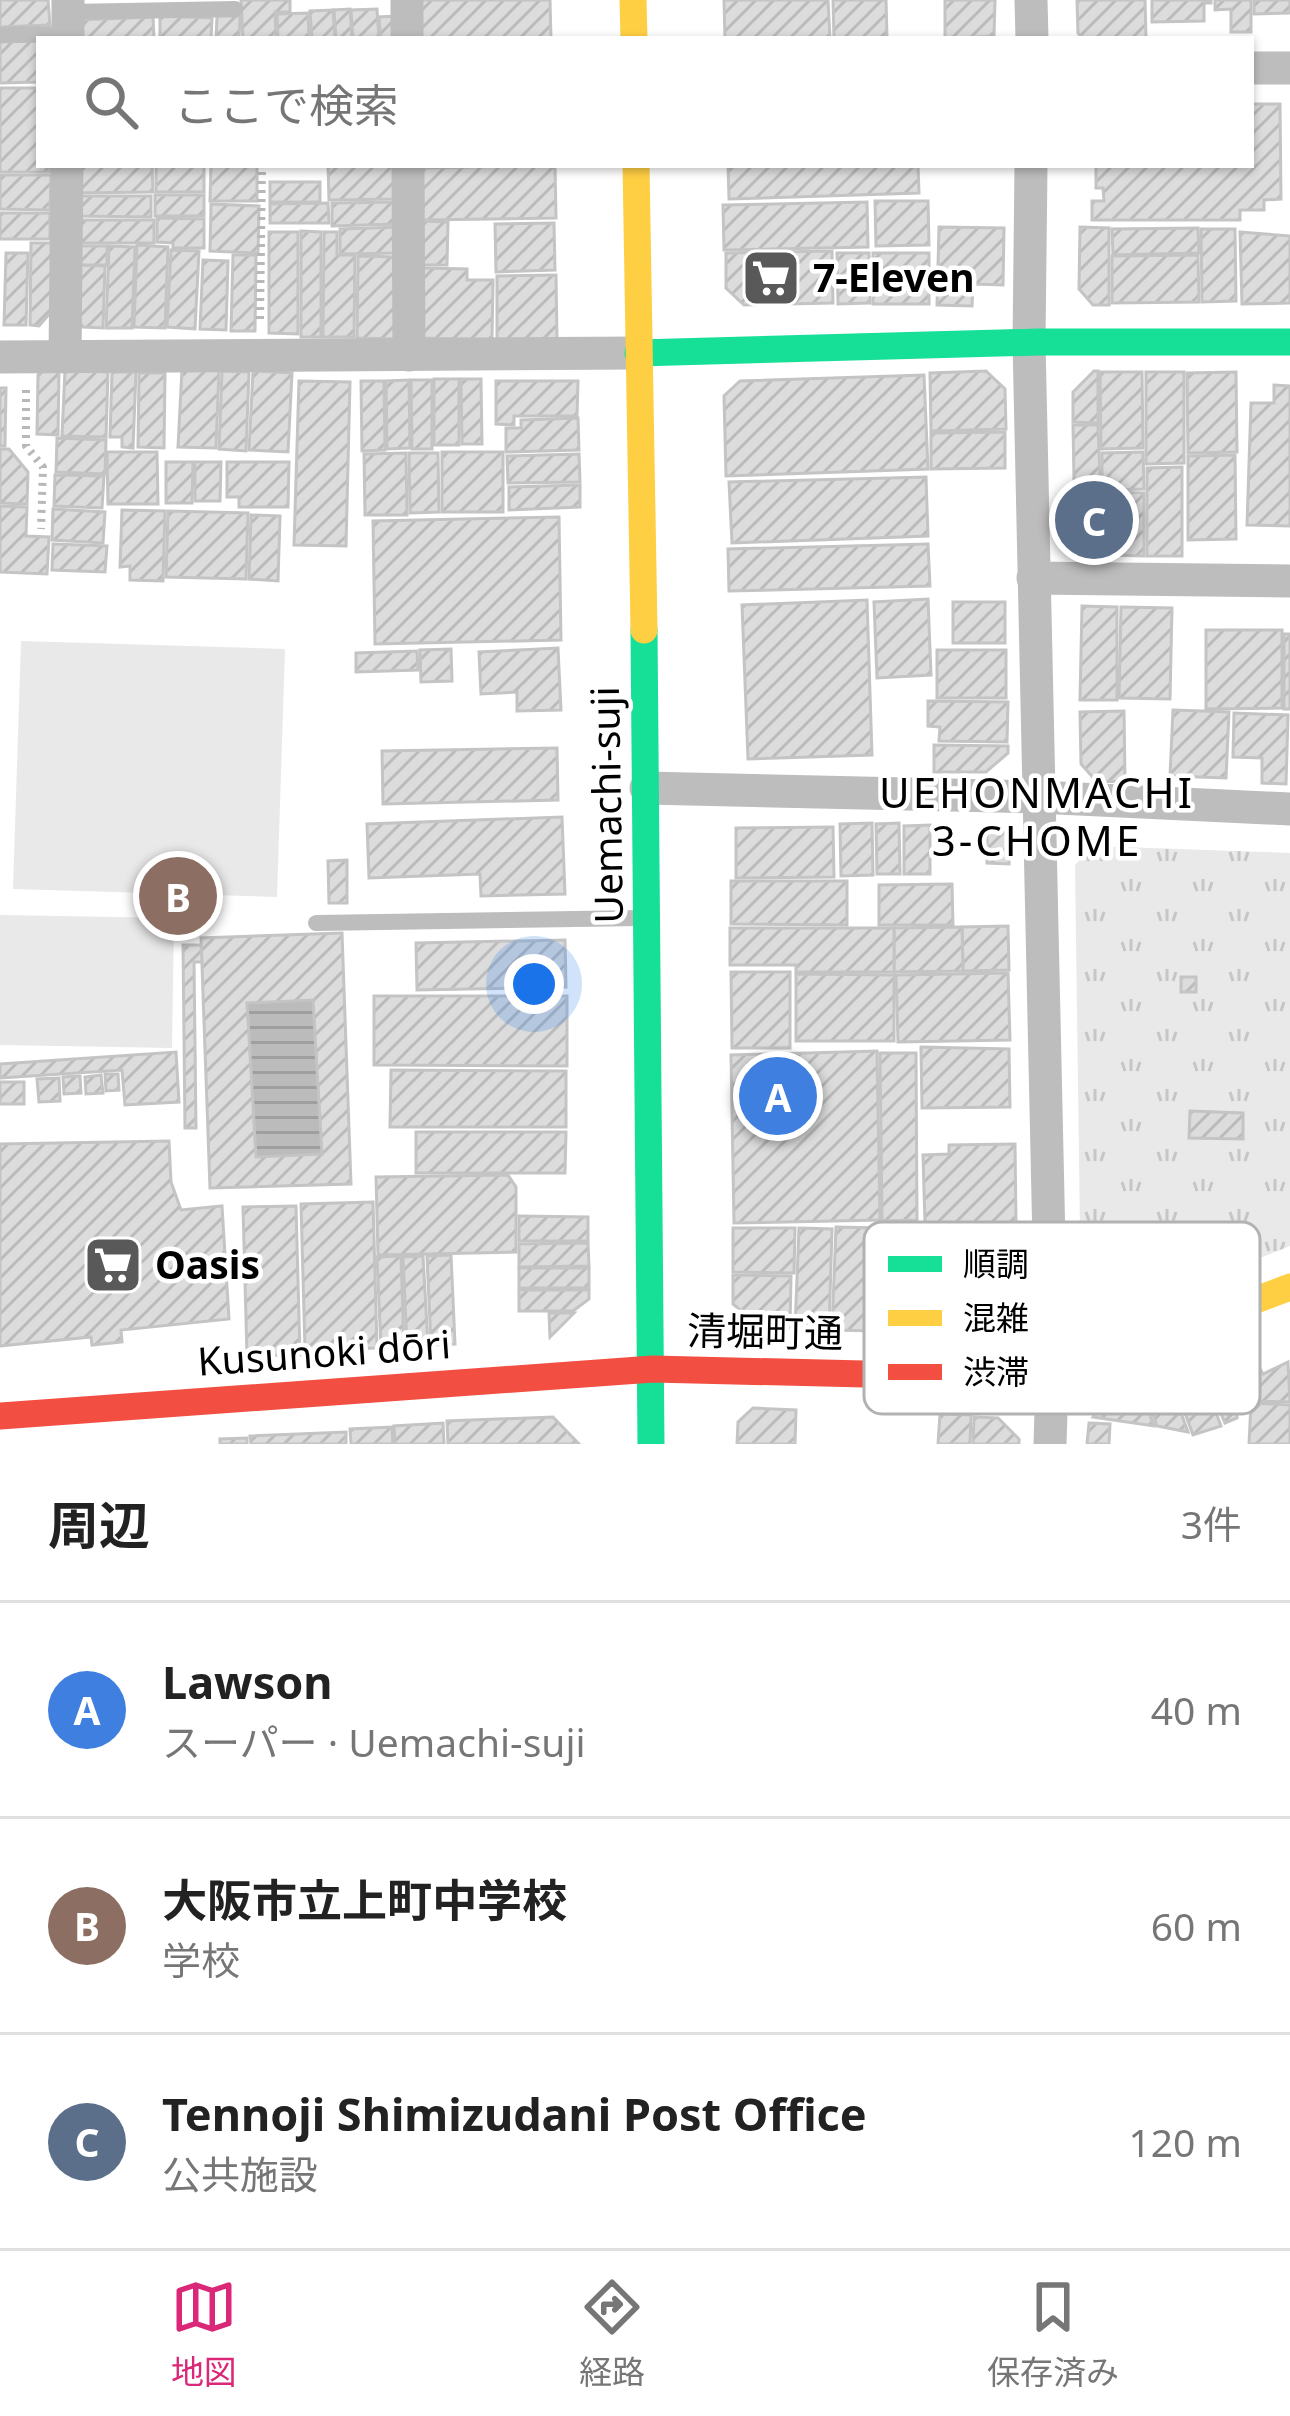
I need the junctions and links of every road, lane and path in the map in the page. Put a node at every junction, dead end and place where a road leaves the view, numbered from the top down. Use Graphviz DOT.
graph roads {
  1 [pos="407,0"];
  2 [pos="633,0"];
  3 [pos="1031,0"];
  4 [pos="235,8"];
  5 [pos="68,21"];
  6 [pos="0,35"];
  7 [pos="407,36"];
  8 [pos="634,36"];
  9 [pos="1031,36"];
  10 [pos="1254,68"];
  11 [pos="1290,68"];
  12 [pos="68,168"];
  13 [pos="262,168"];
  14 [pos="408,168"];
  15 [pos="635,168"];
  16 [pos="1030,168"];
  17 [pos="1029,342"];
  18 [pos="1290,342"];
  19 [pos="638,353"];
  20 [pos="409,355"];
  21 [pos="260,356"];
  22 [pos="13,358"];
  23 [pos="65,358"];
  24 [pos="40,529"];
  25 [pos="1034,578"];
  26 [pos="1290,581"];
  27 [pos="646,788"];
  28 [pos="1037,797"];
  29 [pos="1290,808"];
  30 [pos="649,918"];
  31 [pos="316,923"];
  32 [pos="1048,1222"];
  33 [pos="1290,1287"];
  34 [pos="1260,1298"];
  35 [pos="653,1369"];
  36 [pos="864,1374"];
  37 [pos="1051,1414"];
  38 [pos="0,1416"];
  39 [pos="651,1444"];
  40 [pos="1050,1444"];
  1 -- 7 [label="street"];
  2 -- 8 [label="street"];
  3 -- 9 [label="street"];
  4 -- 5 [label="lane"];
  5 -- 6 [label="lane"];
  10 -- 11 [label="street"];
  12 -- 23 [label="street"];
  13 -- 21 [label="path"];
  14 -- 20 [label="street"];
  15 -- 19 [label="street, Uemachi-suji"];
  16 -- 17 [label="street"];
  17 -- 18 [label="street"];
  17 -- 19 [label="street"];
  17 -- 25 [label="street"];
  19 -- 20 [label="street"];
  19 -- 27 [label="street, Uemachi-suji"];
  20 -- 21 [label="street"];
  21 -- 23 [label="street"];
  22 -- 23 [label="street"];
  22 -- 24 [label="path"];
  25 -- 26 [label="street"];
  25 -- 28 [label="street"];
  27 -- 28 [label="street"];
  27 -- 30 [label="street, Uemachi-suji"];
  28 -- 29 [label="street"];
  28 -- 32 [label="street"];
  30 -- 31 [label="lane"];
  30 -- 35 [label="street, Uemachi-suji"];
  33 -- 34 [label="street, 清堀町通"];
  35 -- 36 [label="street, 清堀町通"];
  35 -- 38 [label="street, Kusunoki dōri"];
  35 -- 39 [label="street, Uemachi-suji"];
  37 -- 40 [label="street"];
}
